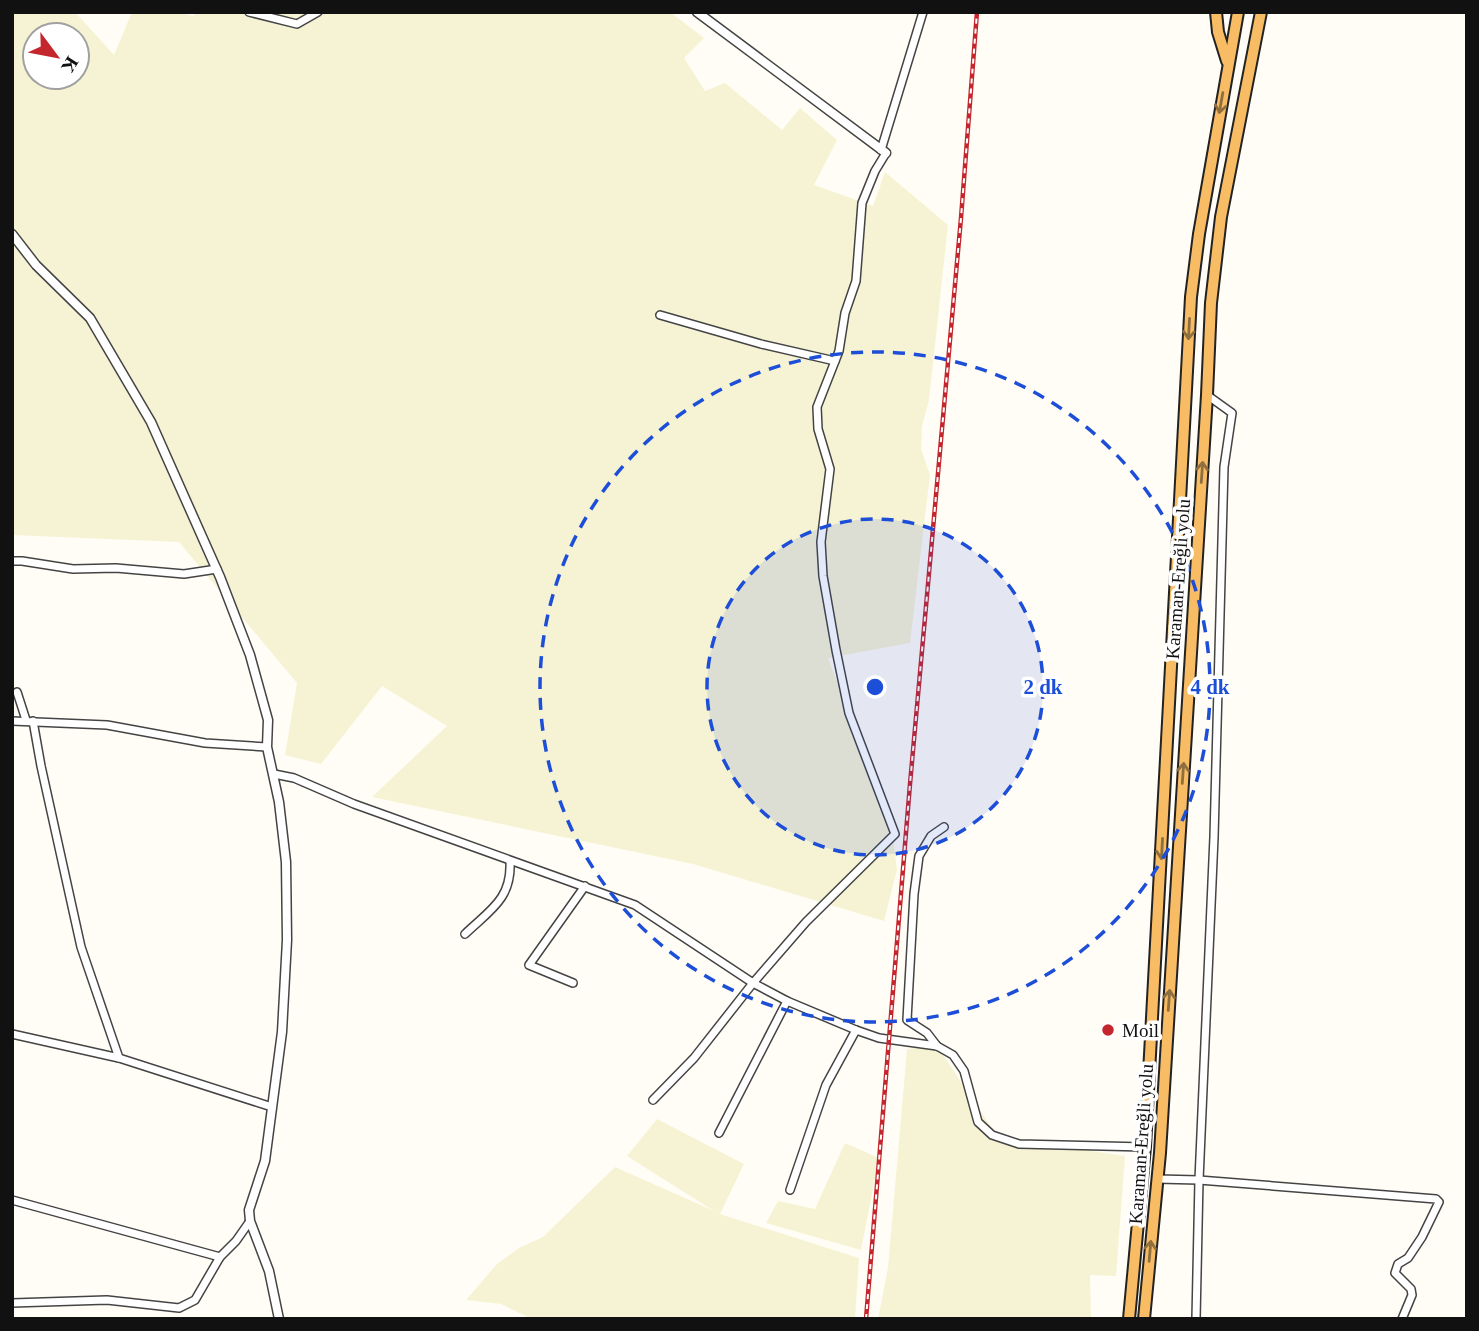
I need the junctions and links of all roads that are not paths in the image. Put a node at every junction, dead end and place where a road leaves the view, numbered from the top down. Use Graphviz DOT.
graph roads {
  1 [pos="249,12"];
  2 [pos="318,12"];
  3 [pos="696,12"];
  4 [pos="923,12"];
  5 [pos="1216,12"];
  6 [pos="1238,12"];
  7 [pos="1261,12"];
  8 [pos="1228,64"];
  9 [pos="883,152"];
  10 [pos="12,234"];
  11 [pos="660,315"];
  12 [pos="835,361"];
  13 [pos="1207,395"];
  14 [pos="12,561"];
  15 [pos="217,569"];
  16 [pos="17,692"];
  17 [pos="30,720"];
  18 [pos="12,721"];
  19 [pos="267,747"];
  20 [pos="274,774"];
  21 [pos="944,827"];
  22 [pos="510,861"];
  23 [pos="584,886"];
  24 [pos="465,934"];
  25 [pos="573,983"];
  26 [pos="753,983"];
  27 [pos="787,1002"];
  28 [pos="856,1030"];
  29 [pos="12,1034"];
  30 [pos="937,1046"];
  31 [pos="119,1058"];
  32 [pos="653,1100"];
  33 [pos="272,1107"];
  34 [pos="719,1133"];
  35 [pos="1145,1147"];
  36 [pos="1157,1179"];
  37 [pos="1199,1180"];
  38 [pos="790,1190"];
  39 [pos="12,1200"];
  40 [pos="250,1221"];
  41 [pos="220,1257"];
  42 [pos="12,1303"];
  43 [pos="279,1319"];
  44 [pos="1129,1319"];
  45 [pos="1144,1319"];
  46 [pos="1196,1319"];
  47 [pos="1402,1319"];
  1 -- 2 [label="street"];
  3 -- 9 [label="street"];
  4 -- 9 [label="street"];
  5 -- 8 [label="highway"];
  6 -- 8 [label="highway, Karaman-Ereğli yolu"];
  7 -- 13 [label="highway, Karaman-Ereğli yolu"];
  8 -- 35 [label="highway, Karaman-Ereğli yolu, one-way"];
  9 -- 12 [label="street"];
  10 -- 15 [label="street"];
  11 -- 12 [label="street"];
  12 -- 26 [label="street"];
  36 -- 13 [label="highway, Karaman-Ereğli yolu, one-way"];
  13 -- 37 [label="street"];
  14 -- 15 [label="street"];
  15 -- 19 [label="street"];
  16 -- 17 [label="street"];
  17 -- 18 [label="street"];
  17 -- 19 [label="street"];
  17 -- 31 [label="street"];
  19 -- 20 [label="street"];
  20 -- 22 [label="street"];
  20 -- 33 [label="street"];
  21 -- 30 [label="street"];
  22 -- 23 [label="street"];
  22 -- 24 [label="street"];
  23 -- 25 [label="street"];
  23 -- 26 [label="street"];
  26 -- 27 [label="street"];
  26 -- 32 [label="street"];
  27 -- 28 [label="street"];
  27 -- 34 [label="street"];
  28 -- 30 [label="street"];
  28 -- 38 [label="street"];
  29 -- 31 [label="street"];
  30 -- 35 [label="street"];
  31 -- 33 [label="street"];
  33 -- 40 [label="street"];
  35 -- 44 [label="highway, Karaman-Ereğli yolu"];
  36 -- 37 [label="street"];
  45 -- 36 [label="highway, Karaman-Ereğli yolu, one-way"];
  37 -- 46 [label="street"];
  37 -- 47 [label="street"];
  39 -- 41 [label="street"];
  40 -- 41 [label="street"];
  40 -- 43 [label="street"];
  41 -- 42 [label="street"];
}
